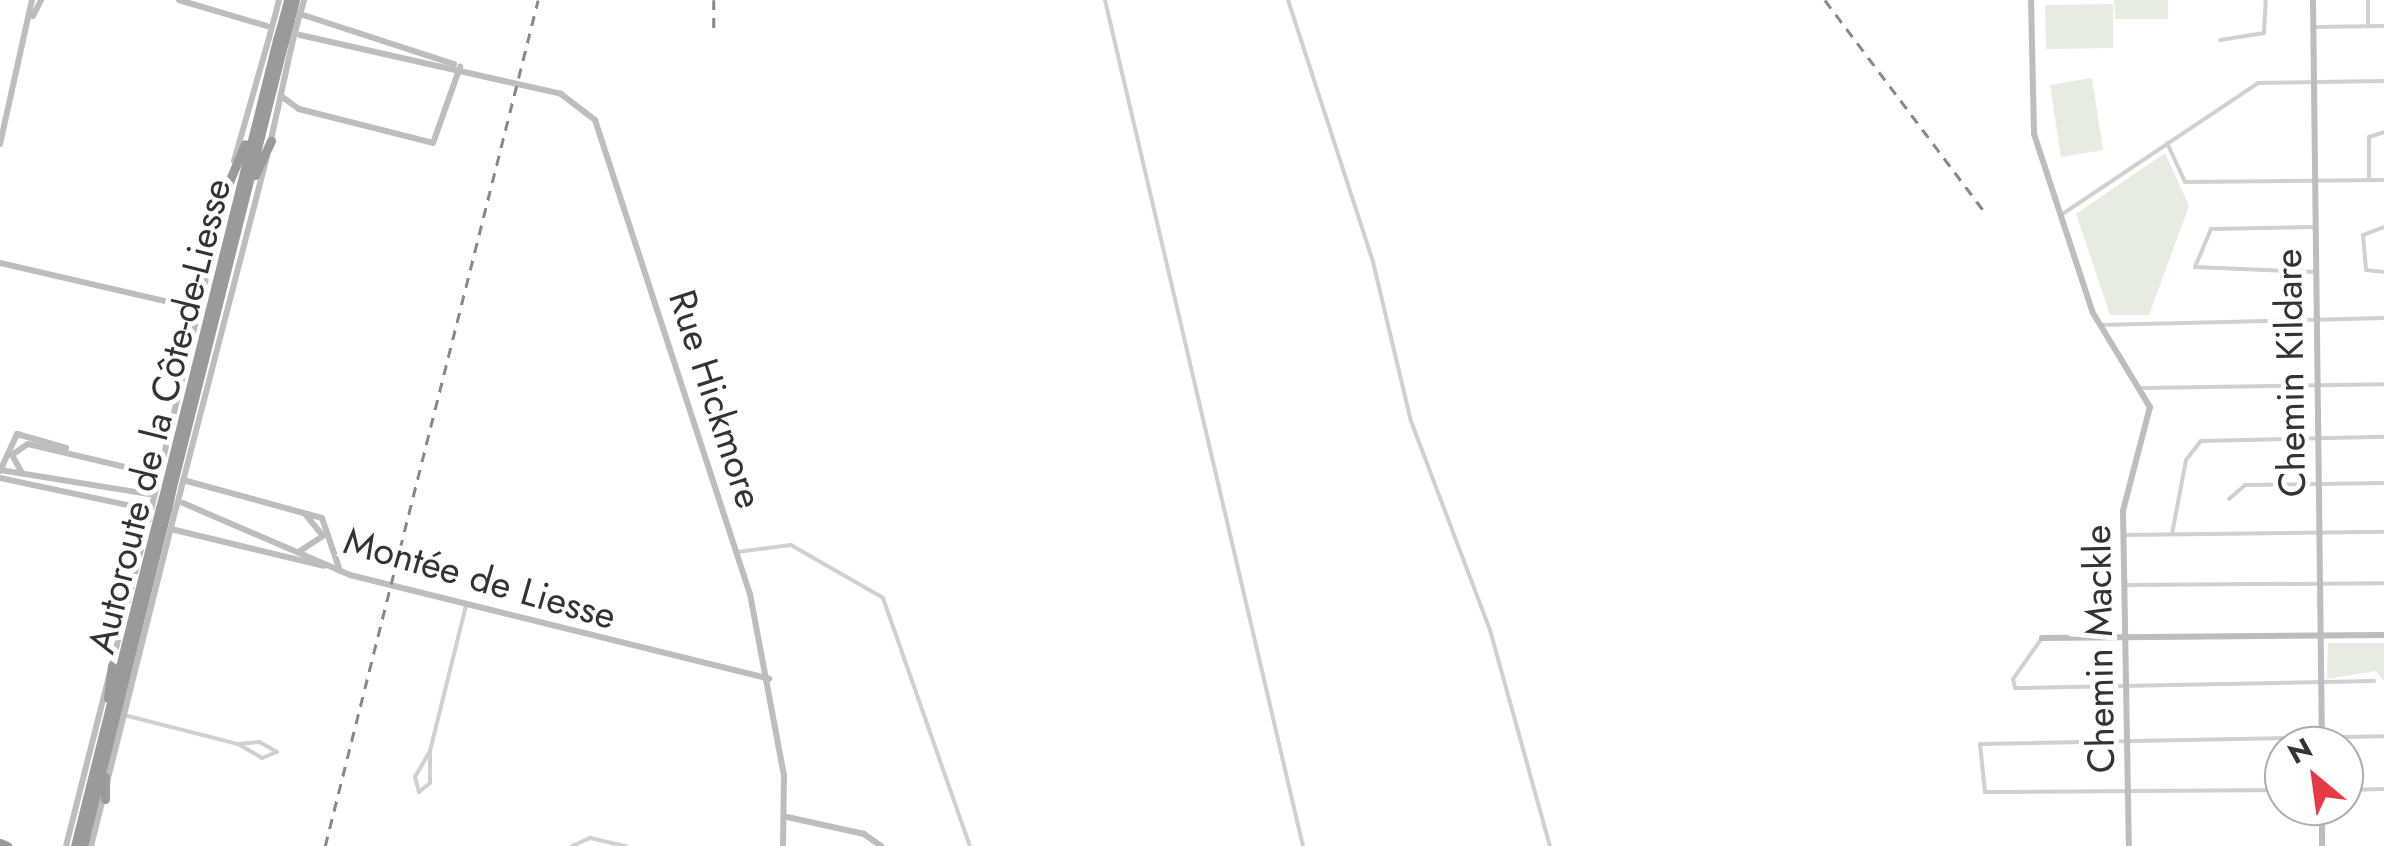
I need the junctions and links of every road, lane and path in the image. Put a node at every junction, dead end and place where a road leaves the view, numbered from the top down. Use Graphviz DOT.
graph roads {
  1 [pos="32,0"];
  2 [pos="41,0"];
  3 [pos="179,0"];
  4 [pos="279,0"];
  5 [pos="292,0"];
  6 [pos="304,0"];
  7 [pos="1105,0"];
  8 [pos="1288,0"];
  9 [pos="2031,0"];
  10 [pos="2266,0"];
  11 [pos="2313,0"];
  12 [pos="2368,0"];
  13 [pos="32,17"];
  14 [pos="289,18"];
  15 [pos="267,26"];
  16 [pos="2368,26"];
  17 [pos="2384,26"];
  18 [pos="2313,27"];
  19 [pos="300,35"];
  20 [pos="2220,40"];
  21 [pos="281,41"];
  22 [pos="460,67"];
  23 [pos="2384,80"];
  24 [pos="2314,81"];
  25 [pos="280,96"];
  26 [pos="261,104"];
  27 [pos="300,109"];
  28 [pos="277,112"];
  29 [pos="4,116"];
  30 [pos="2384,132"];
  31 [pos="271,141"];
  32 [pos="2167,142"];
  33 [pos="0,144"];
  34 [pos="2315,180"];
  35 [pos="2369,180"];
  36 [pos="2384,180"];
  37 [pos="229,182"];
  38 [pos="2060,214"];
  39 [pos="238,220"];
  40 [pos="2316,227"];
  41 [pos="2384,227"];
  42 [pos="0,263"];
  43 [pos="2316,272"];
  44 [pos="2384,272"];
  45 [pos="200,309"];
  46 [pos="2384,318"];
  47 [pos="2316,319"];
  48 [pos="2100,325"];
  49 [pos="2318,384"];
  50 [pos="2384,384"];
  51 [pos="2142,388"];
  52 [pos="2318,437"];
  53 [pos="2384,437"];
  54 [pos="86,456"];
  55 [pos="0,473"];
  56 [pos="22,473"];
  57 [pos="183,480"];
  58 [pos="167,484"];
  59 [pos="2318,484"];
  60 [pos="2384,484"];
  61 [pos="149,494"];
  62 [pos="2229,499"];
  63 [pos="183,503"];
  64 [pos="163,509"];
  65 [pos="305,514"];
  66 [pos="148,520"];
  67 [pos="171,529"];
  68 [pos="2384,532"];
  69 [pos="2319,533"];
  70 [pos="2172,534"];
  71 [pos="2124,535"];
  72 [pos="331,544"];
  73 [pos="299,552"];
  74 [pos="737,552"];
  75 [pos="310,558"];
  76 [pos="327,565"];
  77 [pos="341,572"];
  78 [pos="2384,582"];
  79 [pos="2320,583"];
  80 [pos="2126,585"];
  81 [pos="466,605"];
  82 [pos="2384,635"];
  83 [pos="2320,636"];
  84 [pos="2128,637"];
  85 [pos="2042,638"];
  86 [pos="112,665"];
  87 [pos="770,679"];
  88 [pos="2374,681"];
  89 [pos="2320,686"];
  90 [pos="2128,688"];
  91 [pos="124,714"];
  92 [pos="108,716"];
  93 [pos="2322,726"];
  94 [pos="2264,737"];
  95 [pos="2129,738"];
  96 [pos="238,744"];
  97 [pos="107,748"];
  98 [pos="430,751"];
  99 [pos="2129,790"];
  100 [pos="2264,790"];
  101 [pos="105,799"];
  102 [pos="787,817"];
  103 [pos="0,843"];
  104 [pos="8,846"];
  105 [pos="66,846"];
  106 [pos="79,846"];
  107 [pos="92,846"];
  108 [pos="572,846"];
  109 [pos="626,846"];
  110 [pos="782,846"];
  111 [pos="881,846"];
  112 [pos="970,846"];
  113 [pos="1303,846"];
  114 [pos="1550,846"];
  115 [pos="2130,846"];
  1 -- 13 [label="street"];
  2 -- 13 [label="street"];
  3 -- 15 [label="street"];
  4 -- 14 [label="street"];
  5 -- 14 [label="highway, Autoroute de la Côte-de-Liesse"];
  6 -- 14 [label="street"];
  7 -- 113 [label="street"];
  8 -- 114 [label="street"];
  9 -- 38 [label="street"];
  10 -- 20 [label="street"];
  11 -- 18 [label="street, Chemin Kildare"];
  12 -- 16 [label="street"];
  13 -- 29 [label="street"];
  14 -- 21 [label="highway, Autoroute de la Côte-de-Liesse, bridge"];
  14 -- 21 [label="street, bridge"];
  14 -- 22 [label="street"];
  16 -- 17 [label="street"];
  16 -- 18 [label="street"];
  18 -- 24 [label="street, Chemin Kildare"];
  19 -- 22 [label="street"];
  21 -- 25 [label="street"];
  21 -- 26 [label="highway, Autoroute de la Côte-de-Liesse"];
  21 -- 37 [label="street"];
  21 -- 39 [label="highway, Autoroute de la Côte-de-Liesse"];
  22 -- 27 [label="street"];
  22 -- 74 [label="street, Rue Hickmore"];
  23 -- 24 [label="street"];
  24 -- 32 [label="street"];
  24 -- 34 [label="street, Chemin Kildare"];
  25 -- 27 [label="street"];
  25 -- 28 [label="street"];
  26 -- 37 [label="highway"];
  26 -- 58 [label="highway, Autoroute de la Côte-de-Liesse"];
  27 -- 28 [label="street"];
  28 -- 31 [label="street"];
  29 -- 33 [label="street"];
  30 -- 35 [label="street"];
  31 -- 39 [label="highway"];
  31 -- 57 [label="street"];
  32 -- 34 [label="street"];
  32 -- 38 [label="street"];
  34 -- 35 [label="street"];
  34 -- 40 [label="street, Chemin Kildare"];
  35 -- 36 [label="street"];
  37 -- 45 [label="street"];
  38 -- 48 [label="street"];
  39 -- 58 [label="highway, Autoroute de la Côte-de-Liesse"];
  40 -- 43 [label="street, Chemin Kildare"];
  40 -- 43 [label="street"];
  41 -- 44 [label="street"];
  42 -- 45 [label="street"];
  43 -- 47 [label="street, Chemin Kildare"];
  45 -- 58 [label="street"];
  46 -- 47 [label="street"];
  47 -- 48 [label="street"];
  47 -- 49 [label="street, Chemin Kildare"];
  48 -- 51 [label="street"];
  49 -- 50 [label="street"];
  49 -- 51 [label="street"];
  49 -- 52 [label="street, Chemin Kildare"];
  51 -- 71 [label="street, Chemin Mackle"];
  52 -- 53 [label="street"];
  52 -- 59 [label="street, Chemin Kildare"];
  52 -- 70 [label="street"];
  54 -- 55 [label="street"];
  54 -- 56 [label="street"];
  54 -- 58 [label="street"];
  55 -- 56 [label="street"];
  55 -- 66 [label="street"];
  56 -- 61 [label="street"];
  57 -- 58 [label="street"];
  57 -- 65 [label="street"];
  58 -- 64 [label="highway, Autoroute de la Côte-de-Liesse, bridge"];
  59 -- 60 [label="street"];
  59 -- 62 [label="street"];
  59 -- 69 [label="street, Chemin Kildare"];
  63 -- 73 [label="street, Montée de Liesse"];
  64 -- 66 [label="street"];
  64 -- 67 [label="street"];
  64 -- 92 [label="highway, Autoroute de la Côte-de-Liesse"];
  64 -- 97 [label="highway, Autoroute de la Côte-de-Liesse"];
  65 -- 72 [label="street"];
  65 -- 73 [label="street"];
  66 -- 86 [label="street"];
  67 -- 76 [label="street"];
  67 -- 91 [label="street"];
  68 -- 69 [label="street"];
  69 -- 70 [label="street"];
  69 -- 79 [label="street, Chemin Kildare"];
  70 -- 71 [label="street"];
  71 -- 80 [label="street, Chemin Mackle"];
  72 -- 75 [label="street"];
  72 -- 77 [label="street"];
  73 -- 75 [label="street, Montée de Liesse"];
  74 -- 87 [label="street, Rue Hickmore"];
  74 -- 112 [label="street"];
  75 -- 76 [label="street, Montée de Liesse"];
  76 -- 77 [label="street, Montée de Liesse"];
  77 -- 81 [label="street, Montée de Liesse"];
  78 -- 79 [label="street"];
  79 -- 80 [label="street"];
  79 -- 83 [label="street, Chemin Kildare"];
  80 -- 84 [label="street, Chemin Mackle"];
  81 -- 87 [label="street, Montée de Liesse"];
  81 -- 98 [label="street"];
  82 -- 83 [label="street"];
  83 -- 84 [label="street"];
  83 -- 89 [label="street, Chemin Kildare"];
  84 -- 85 [label="street"];
  84 -- 90 [label="street, Chemin Mackle"];
  85 -- 90 [label="street"];
  86 -- 92 [label="highway"];
  86 -- 105 [label="street"];
  87 -- 102 [label="street, Rue Hickmore"];
  88 -- 89 [label="street"];
  89 -- 90 [label="street"];
  89 -- 93 [label="street, Chemin Kildare"];
  90 -- 95 [label="street, Chemin Mackle"];
  91 -- 96 [label="street"];
  91 -- 101 [label="street"];
  92 -- 106 [label="highway, Autoroute de la Côte-de-Liesse"];
  94 -- 95 [label="street"];
  95 -- 99 [label="street, Chemin Mackle"];
  95 -- 99 [label="street"];
  96 -- 96 [label="street"];
  97 -- 101 [label="highway"];
  97 -- 106 [label="highway, Autoroute de la Côte-de-Liesse"];
  98 -- 98 [label="street"];
  99 -- 100 [label="street"];
  99 -- 115 [label="street, Chemin Mackle"];
  101 -- 107 [label="street"];
  102 -- 110 [label="street, Rue Hickmore"];
  102 -- 111 [label="street"];
  103 -- 104 [label="highway"];
  108 -- 109 [label="street"];
}
